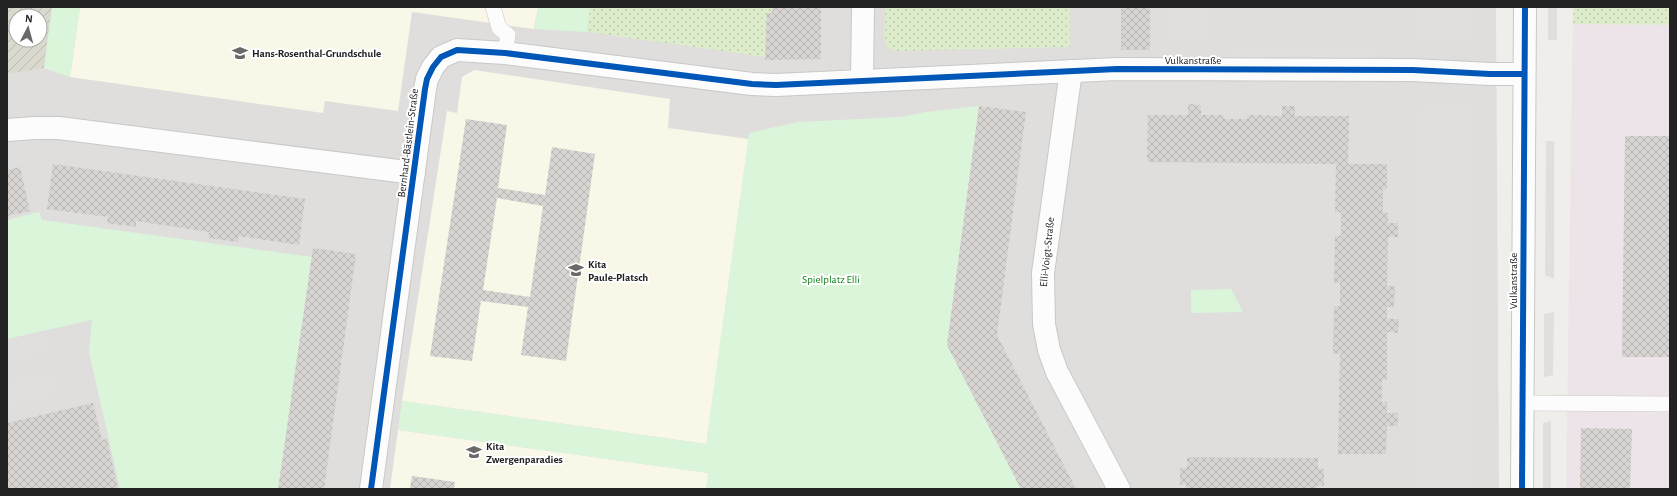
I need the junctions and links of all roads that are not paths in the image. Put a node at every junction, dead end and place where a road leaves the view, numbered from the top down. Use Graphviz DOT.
graph roads {
  1 [pos="493,7"];
  2 [pos="862,7"];
  3 [pos="1525,7"];
  4 [pos="505,53"];
  5 [pos="1071,71"];
  6 [pos="1524,74"];
  7 [pos="862,81"];
  8 [pos="7,130"];
  9 [pos="414,173"];
  10 [pos="1523,402"];
  11 [pos="1670,404"];
  12 [pos="371,489"];
  13 [pos="1119,489"];
  14 [pos="1522,489"];
  1 -- 4 [label="lane"];
  2 -- 7 [label="street"];
  3 -- 6 [label="street, Vulkanstraße"];
  4 -- 7 [label="street, Bernhard-Bästlein-Straße"];
  4 -- 9 [label="street, Bernhard-Bästlein-Straße"];
  5 -- 6 [label="street, Vulkanstraße"];
  5 -- 7 [label="street, Vulkanstraße"];
  5 -- 13 [label="street, Elli-Voigt-Straße"];
  6 -- 10 [label="street, Vulkanstraße"];
  8 -- 9 [label="street, Bernhard-Bästlein-Straße"];
  9 -- 12 [label="street, Bernhard-Bästlein-Straße"];
  10 -- 11 [label="lane"];
  10 -- 14 [label="street, Vulkanstraße"];
}
